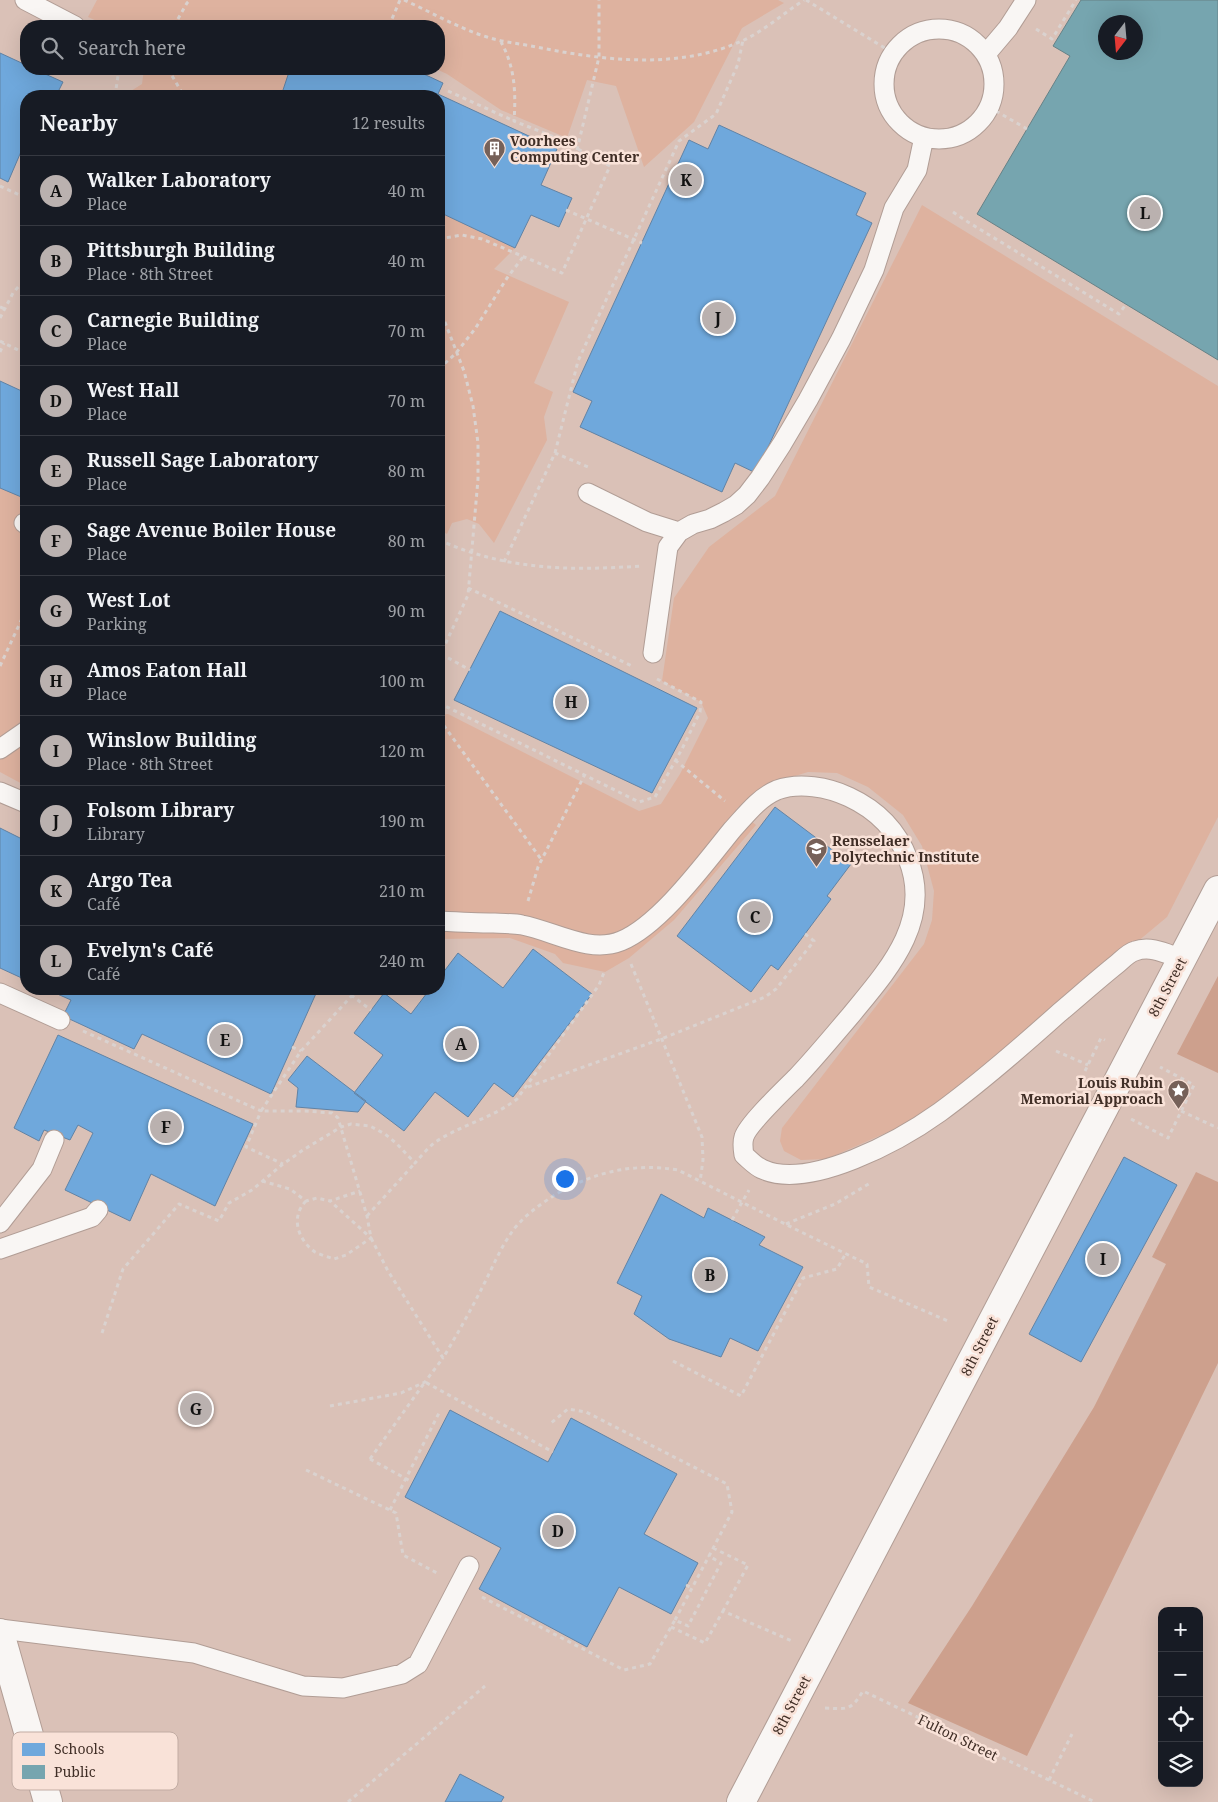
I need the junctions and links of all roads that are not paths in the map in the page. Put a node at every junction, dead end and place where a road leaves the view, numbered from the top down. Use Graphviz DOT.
graph roads {
  1 [pos="25,0"];
  2 [pos="1026,0"];
  3 [pos="63,20"];
  4 [pos="986,54"];
  5 [pos="924,137"];
  6 [pos="588,493"];
  7 [pos="679,532"];
  8 [pos="653,653"];
  9 [pos="20,734"];
  10 [pos="0,749"];
  11 [pos="0,792"];
  12 [pos="20,800"];
  13 [pos="1218,890"];
  14 [pos="445,921"];
  15 [pos="1182,959"];
  16 [pos="0,993"];
  17 [pos="60,1020"];
  18 [pos="54,1140"];
  19 [pos="98,1210"];
  20 [pos="0,1223"];
  21 [pos="0,1249"];
  22 [pos="469,1566"];
  23 [pos="0,1631"];
  24 [pos="28,1732"];
  25 [pos="740,1802"];
  1 -- 3 [label="lane"];
  2 -- 4 [label="lane"];
  4 -- 5 [label="lane"];
  4 -- 5 [label="lane"];
  5 -- 7 [label="lane"];
  6 -- 7 [label="lane"];
  7 -- 8 [label="lane"];
  9 -- 10 [label="lane"];
  11 -- 12 [label="lane"];
  13 -- 15 [label="street, 8th Street"];
  14 -- 15 [label="lane"];
  15 -- 25 [label="street, 8th Street"];
  16 -- 17 [label="lane"];
  18 -- 20 [label="lane"];
  19 -- 21 [label="lane"];
  22 -- 23 [label="lane"];
  23 -- 24 [label="street"];
}
